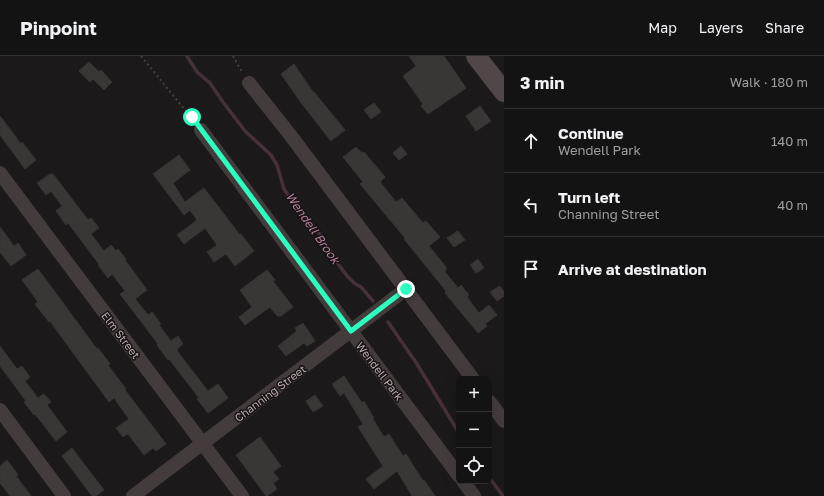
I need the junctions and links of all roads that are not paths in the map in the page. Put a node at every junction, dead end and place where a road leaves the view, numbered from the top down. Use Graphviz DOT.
graph roads {
  1 [pos="476,56"];
  2 [pos="249,83"];
  3 [pos="504,92"];
  4 [pos="201,130"];
  5 [pos="0,173"];
  6 [pos="406,289"];
  7 [pos="351,331"];
  8 [pos="471,376"];
  9 [pos="492,405"];
  10 [pos="0,410"];
  11 [pos="504,421"];
  12 [pos="202,444"];
  13 [pos="456,472"];
  14 [pos="465,484"];
  15 [pos="64,496"];
  16 [pos="134,496"];
  17 [pos="242,496"];
  18 [pos="474,496"];
  1 -- 3 [label="street"];
  2 -- 6 [label="street"];
  4 -- 7 [label="street, Wendell Park"];
  5 -- 12 [label="street, Elm Street"];
  6 -- 7 [label="street, Channing Street"];
  6 -- 8 [label="street"];
  7 -- 12 [label="street, Channing Street"];
  7 -- 13 [label="street, Wendell Park"];
  9 -- 11 [label="street"];
  10 -- 15 [label="street"];
  12 -- 16 [label="street, Channing Street"];
  12 -- 17 [label="street, Elm Street"];
  14 -- 18 [label="street"];
}
